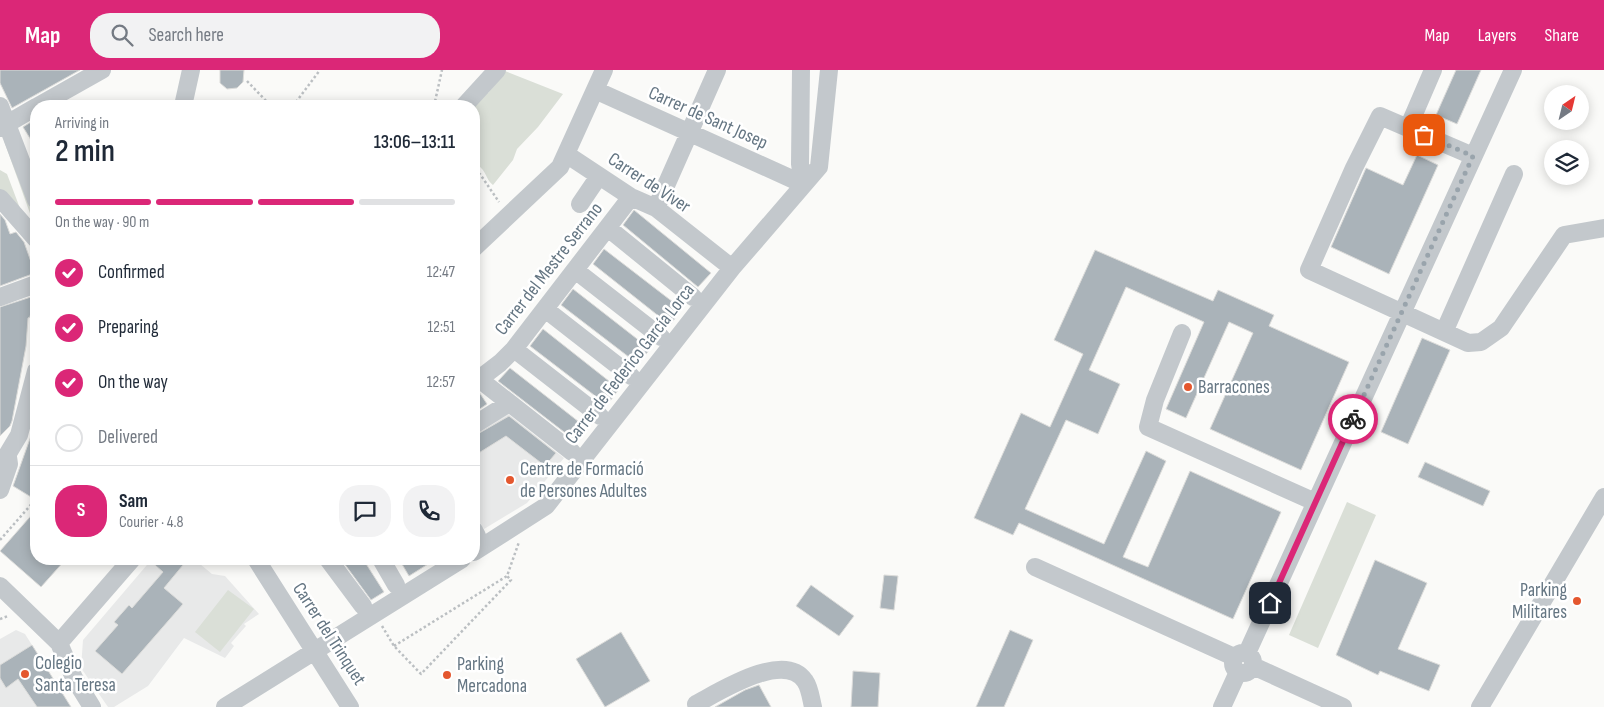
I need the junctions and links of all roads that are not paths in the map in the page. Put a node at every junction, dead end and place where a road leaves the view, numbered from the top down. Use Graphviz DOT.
graph roads {
  1 [pos="102,70"];
  2 [pos="190,70"];
  3 [pos="497,70"];
  4 [pos="604,70"];
  5 [pos="717,70"];
  6 [pos="801,70"];
  7 [pos="829,70"];
  8 [pos="1433,70"];
  9 [pos="1513,70"];
  10 [pos="595,90"];
  11 [pos="49,100"];
  12 [pos="185,100"];
  13 [pos="470,100"];
  14 [pos="0,106"];
  15 [pos="30,111"];
  16 [pos="4,126"];
  17 [pos="1408,128"];
  18 [pos="689,133"];
  19 [pos="566,154"];
  20 [pos="1473,156"];
  21 [pos="1514,174"];
  22 [pos="598,176"];
  23 [pos="803,184"];
  24 [pos="30,186"];
  25 [pos="631,197"];
  26 [pos="0,198"];
  27 [pos="580,204"];
  28 [pos="656,208"];
  29 [pos="608,228"];
  30 [pos="1604,228"];
  31 [pos="30,232"];
  32 [pos="480,242"];
  33 [pos="732,268"];
  34 [pos="575,270"];
  35 [pos="30,286"];
  36 [pos="0,297"];
  37 [pos="693,297"];
  38 [pos="545,309"];
  39 [pos="1401,313"];
  40 [pos="1444,332"];
  41 [pos="1182,333"];
  42 [pos="661,337"];
  43 [pos="514,349"];
  44 [pos="631,376"];
  45 [pos="480,378"];
  46 [pos="480,384"];
  47 [pos="30,399"];
  48 [pos="509,403"];
  49 [pos="600,416"];
  50 [pos="480,421"];
  51 [pos="572,452"];
  52 [pos="3,456"];
  53 [pos="0,490"];
  54 [pos="1604,497"];
  55 [pos="1315,502"];
  56 [pos="480,537"];
  57 [pos="127,565"];
  58 [pos="260,565"];
  59 [pos="332,565"];
  60 [pos="384,565"];
  61 [pos="452,565"];
  62 [pos="1035,567"];
  63 [pos="396,585"];
  64 [pos="0,586"];
  65 [pos="363,606"];
  66 [pos="59,643"];
  67 [pos="315,651"];
  68 [pos="1243,662"];
  69 [pos="696,704"];
  70 [pos="92,707"];
  71 [pos="224,707"];
  72 [pos="350,707"];
  73 [pos="813,707"];
  74 [pos="1222,707"];
  75 [pos="1343,707"];
  76 [pos="1480,707"];
  1 -- 11 [label="street"];
  2 -- 12 [label="street"];
  3 -- 13 [label="street"];
  4 -- 10 [label="street"];
  5 -- 18 [label="street"];
  6 -- 23 [label="street"];
  7 -- 23 [label="street, Carrer de Federico García Lorca"];
  8 -- 17 [label="street"];
  9 -- 20 [label="street"];
  10 -- 18 [label="street, Carrer de Sant Josep"];
  10 -- 19 [label="street"];
  14 -- 16 [label="street"];
  15 -- 16 [label="street"];
  16 -- 24 [label="street"];
  17 -- 20 [label="street"];
  17 -- 39 [label="street"];
  18 -- 23 [label="street, Carrer de Sant Josep"];
  18 -- 28 [label="street"];
  19 -- 22 [label="street, Carrer de Viver"];
  19 -- 32 [label="street"];
  20 -- 39 [label="street"];
  21 -- 40 [label="street"];
  22 -- 25 [label="street, Carrer de Viver"];
  22 -- 27 [label="street"];
  23 -- 33 [label="street, Carrer de Federico García Lorca"];
  25 -- 28 [label="street, Carrer de Viver"];
  25 -- 29 [label="street, Carrer del Mestre Serrano"];
  26 -- 31 [label="street"];
  28 -- 33 [label="street, Carrer de Viver"];
  29 -- 34 [label="street, Carrer del Mestre Serrano"];
  29 -- 37 [label="street"];
  30 -- 40 [label="street"];
  33 -- 56 [label="street, Carrer de Federico García Lorca"];
  34 -- 38 [label="street, Carrer del Mestre Serrano"];
  34 -- 42 [label="street"];
  35 -- 36 [label="street"];
  38 -- 43 [label="street, Carrer del Mestre Serrano"];
  38 -- 44 [label="street"];
  39 -- 40 [label="street"];
  39 -- 55 [label="street"];
  41 -- 55 [label="street"];
  43 -- 45 [label="street, Carrer del Mestre Serrano"];
  43 -- 49 [label="street"];
  46 -- 48 [label="street"];
  47 -- 52 [label="street"];
  48 -- 50 [label="street"];
  48 -- 51 [label="street"];
  52 -- 53 [label="street"];
  54 -- 76 [label="street"];
  55 -- 68 [label="street"];
  57 -- 66 [label="street"];
  58 -- 67 [label="street, Carrer del Trinquet"];
  59 -- 65 [label="street"];
  60 -- 63 [label="street"];
  61 -- 67 [label="street"];
  62 -- 68 [label="street"];
  64 -- 66 [label="street"];
  66 -- 70 [label="street"];
  67 -- 71 [label="street"];
  67 -- 72 [label="street, Carrer del Trinquet"];
  68 -- 74 [label="street"];
  68 -- 75 [label="street"];
  69 -- 73 [label="street"];
}
